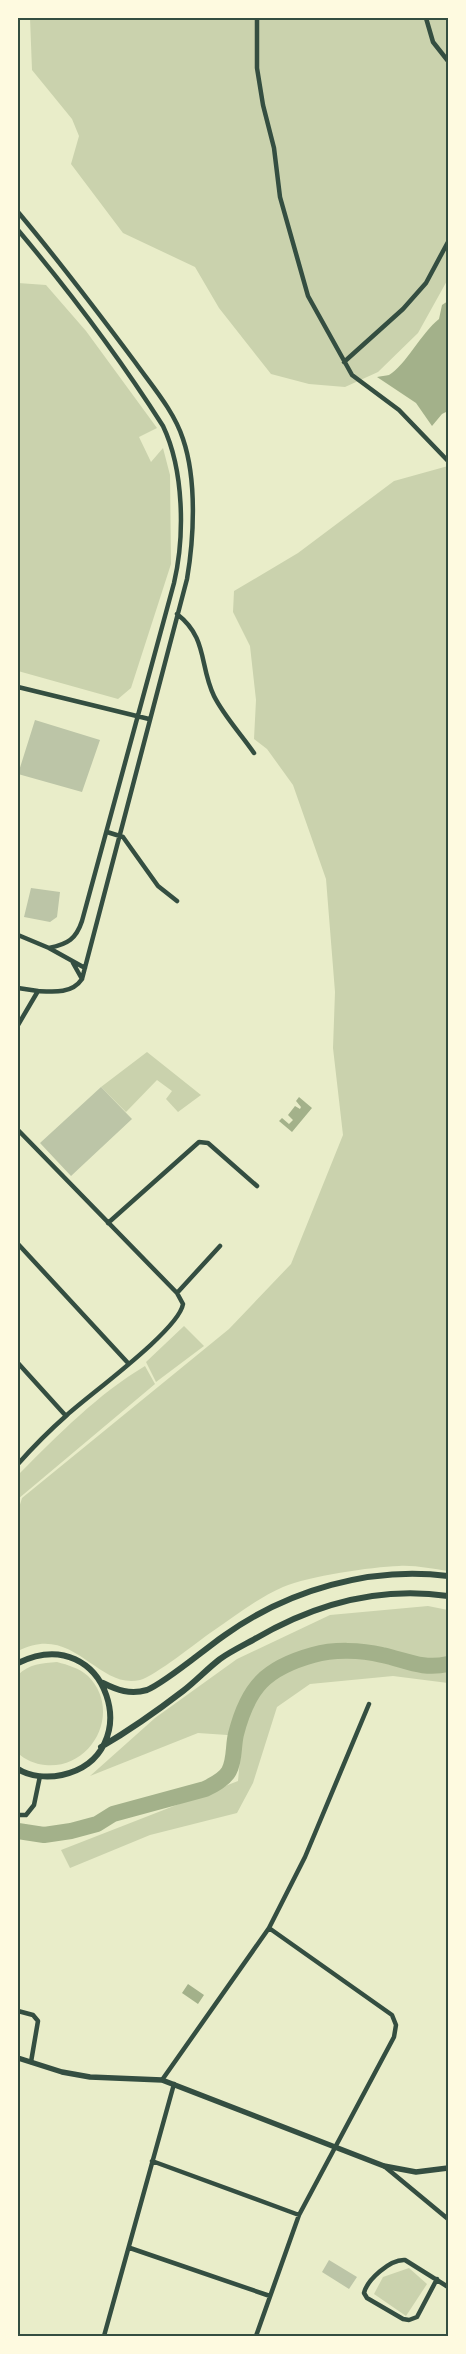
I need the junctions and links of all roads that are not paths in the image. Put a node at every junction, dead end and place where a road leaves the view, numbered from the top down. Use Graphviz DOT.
graph roads {
  1 [pos="257,18"];
  2 [pos="426,18"];
  3 [pos="448,61"];
  4 [pos="18,212"];
  5 [pos="18,230"];
  6 [pos="448,242"];
  7 [pos="344,362"];
  8 [pos="448,461"];
  9 [pos="177,614"];
  10 [pos="18,687"];
  11 [pos="138,716"];
  12 [pos="149,719"];
  13 [pos="254,752"];
  14 [pos="107,832"];
  15 [pos="119,835"];
  16 [pos="177,901"];
  17 [pos="18,935"];
  18 [pos="49,948"];
  19 [pos="72,962"];
  20 [pos="85,968"];
  21 [pos="82,979"];
  22 [pos="18,988"];
  23 [pos="38,991"];
  24 [pos="18,1025"];
  25 [pos="18,1130"];
  26 [pos="257,1186"];
  27 [pos="108,1223"];
  28 [pos="18,1244"];
  29 [pos="220,1246"];
  30 [pos="177,1293"];
  31 [pos="18,1363"];
  32 [pos="128,1363"];
  33 [pos="66,1416"];
  34 [pos="18,1464"];
  35 [pos="448,1576"];
  36 [pos="448,1596"];
  37 [pos="18,1663"];
  38 [pos="103,1683"];
  39 [pos="369,1704"];
  40 [pos="101,1747"];
  41 [pos="18,1769"];
  42 [pos="40,1776"];
  43 [pos="18,1815"];
  44 [pos="269,1928"];
  45 [pos="18,2011"];
  46 [pos="18,2058"];
  47 [pos="31,2062"];
  48 [pos="162,2080"];
  49 [pos="174,2084"];
  50 [pos="336,2146"];
  51 [pos="152,2162"];
  52 [pos="384,2166"];
  53 [pos="448,2168"];
  54 [pos="300,2215"];
  55 [pos="448,2219"];
  56 [pos="130,2248"];
  57 [pos="437,2279"];
  58 [pos="448,2287"];
  59 [pos="270,2296"];
  60 [pos="104,2336"];
  61 [pos="256,2336"];
  1 -- 7 [label="street"];
  2 -- 3 [label="street"];
  4 -- 9 [label="street"];
  5 -- 11 [label="street"];
  6 -- 7 [label="street"];
  7 -- 8 [label="street"];
  9 -- 12 [label="street"];
  9 -- 13 [label="street"];
  10 -- 11 [label="street"];
  11 -- 12 [label="street"];
  11 -- 14 [label="street"];
  12 -- 15 [label="street"];
  14 -- 15 [label="street"];
  14 -- 18 [label="street"];
  15 -- 16 [label="street"];
  15 -- 20 [label="street"];
  17 -- 18 [label="street"];
  18 -- 19 [label="street"];
  19 -- 20 [label="street"];
  19 -- 21 [label="street"];
  20 -- 21 [label="street"];
  21 -- 23 [label="street"];
  22 -- 23 [label="street"];
  23 -- 24 [label="street"];
  25 -- 27 [label="street"];
  26 -- 27 [label="street"];
  27 -- 30 [label="street"];
  28 -- 32 [label="street"];
  29 -- 30 [label="street"];
  30 -- 32 [label="street"];
  31 -- 33 [label="street"];
  32 -- 33 [label="street"];
  33 -- 34 [label="street"];
  35 -- 38 [label="main road"];
  36 -- 40 [label="main road"];
  37 -- 38 [label="main road"];
  38 -- 40 [label="main road"];
  39 -- 44 [label="street"];
  40 -- 42 [label="main road"];
  41 -- 42 [label="main road"];
  42 -- 43 [label="street"];
  44 -- 48 [label="street"];
  44 -- 50 [label="street"];
  45 -- 47 [label="street"];
  46 -- 47 [label="street"];
  47 -- 48 [label="street"];
  48 -- 49 [label="street"];
  49 -- 50 [label="street"];
  49 -- 51 [label="street"];
  50 -- 52 [label="street"];
  50 -- 54 [label="street"];
  51 -- 54 [label="street"];
  51 -- 56 [label="street"];
  52 -- 53 [label="street"];
  52 -- 55 [label="street"];
  54 -- 59 [label="street"];
  56 -- 59 [label="street"];
  56 -- 60 [label="street"];
  57 -- 57 [label="street"];
  57 -- 58 [label="street"];
  59 -- 61 [label="street"];
}
